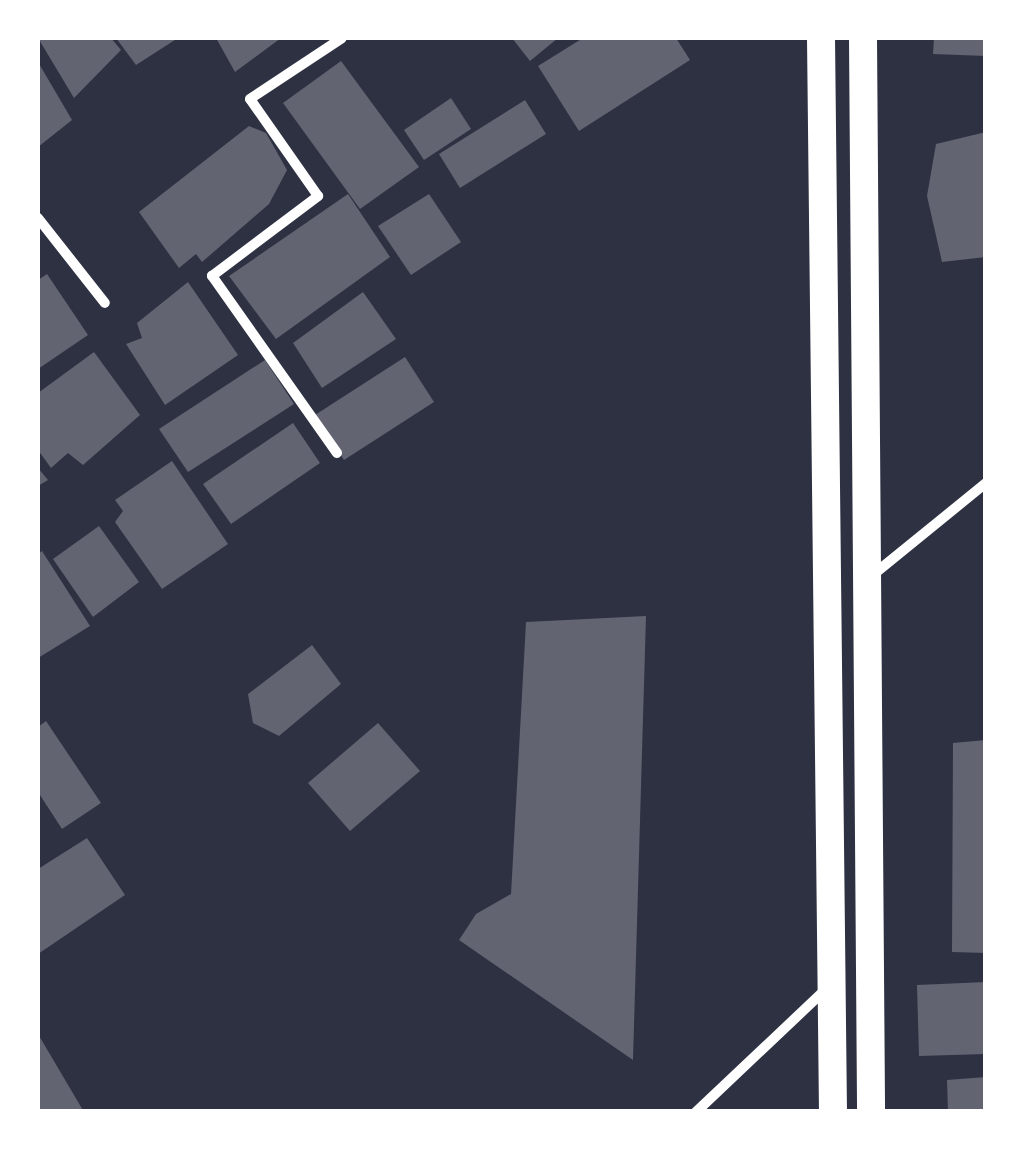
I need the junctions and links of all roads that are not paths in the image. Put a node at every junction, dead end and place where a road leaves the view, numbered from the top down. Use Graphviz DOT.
graph roads {
  1 [pos="342,38"];
  2 [pos="820,38"];
  3 [pos="862,38"];
  4 [pos="38,218"];
  5 [pos="105,303"];
  6 [pos="337,453"];
  7 [pos="986,484"];
  8 [pos="868,578"];
  9 [pos="832,983"];
  10 [pos="696,1112"];
  11 [pos="833,1112"];
  12 [pos="872,1112"];
  1 -- 6 [label="street"];
  2 -- 9 [label="highway"];
  3 -- 8 [label="highway"];
  4 -- 5 [label="street"];
  7 -- 8 [label="street"];
  8 -- 12 [label="highway"];
  9 -- 10 [label="street"];
  9 -- 11 [label="highway"];
}
